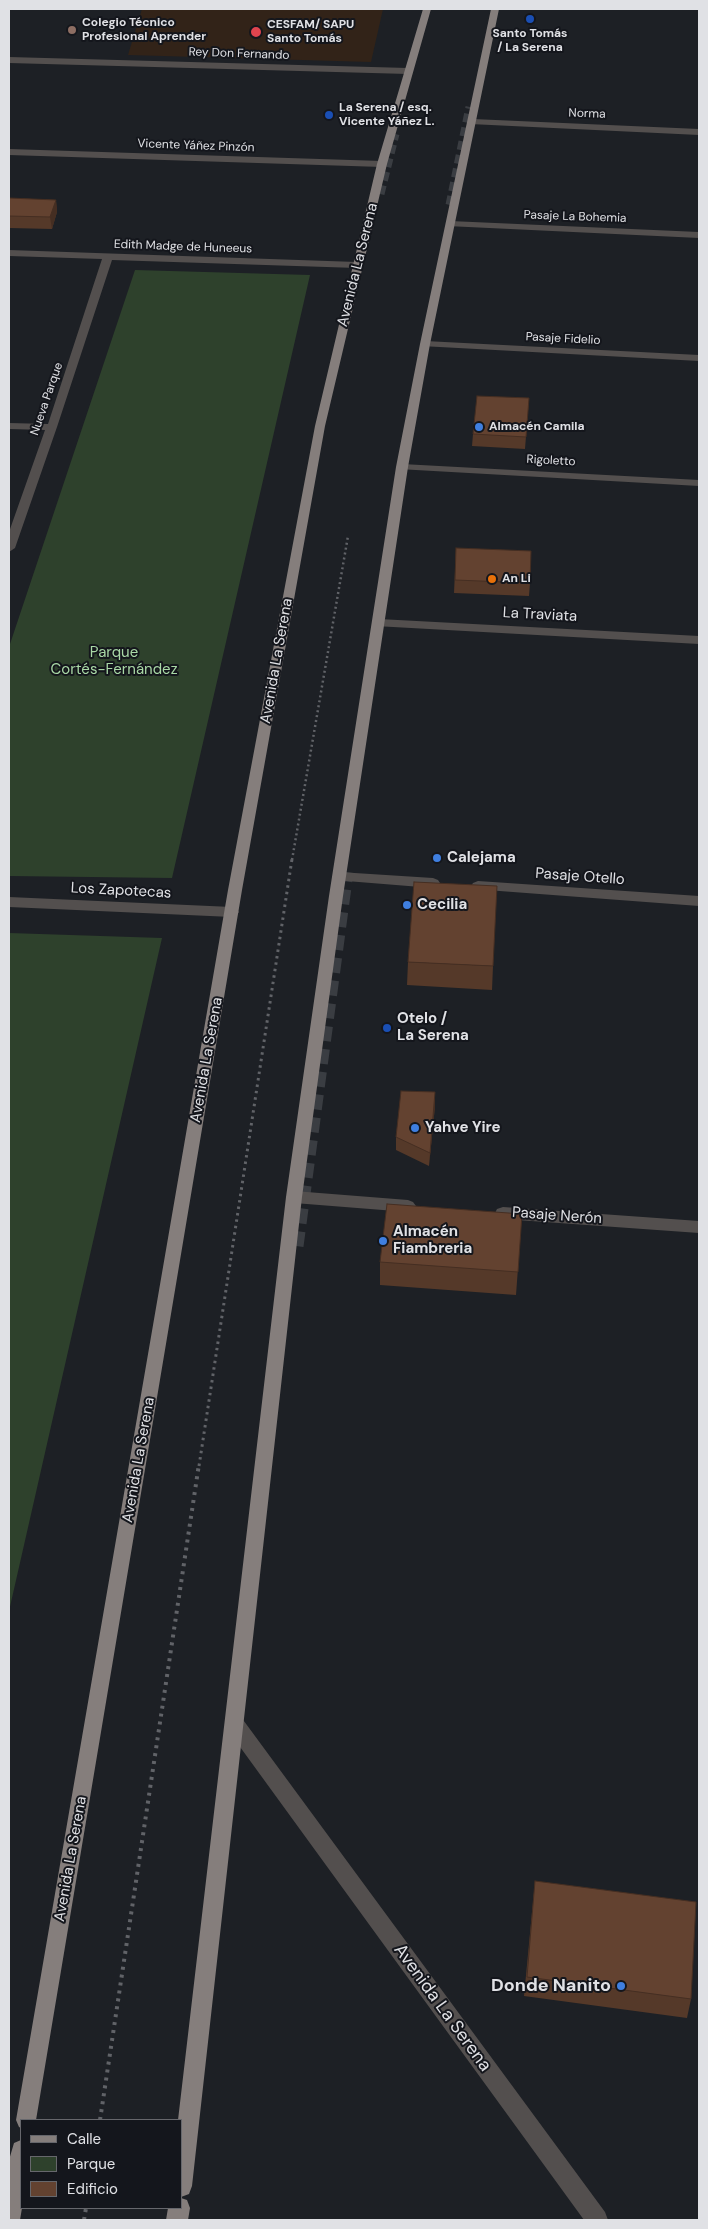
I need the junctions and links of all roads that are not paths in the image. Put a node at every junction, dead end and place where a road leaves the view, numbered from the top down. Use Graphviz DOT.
graph roads {
  1 [pos="427,9"];
  2 [pos="495,9"];
  3 [pos="9,60"];
  4 [pos="408,71"];
  5 [pos="473,122"];
  6 [pos="699,132"];
  7 [pos="9,152"];
  8 [pos="382,164"];
  9 [pos="450,224"];
  10 [pos="699,235"];
  11 [pos="9,253"];
  12 [pos="108,257"];
  13 [pos="357,265"];
  14 [pos="425,344"];
  15 [pos="699,358"];
  16 [pos="9,426"];
  17 [pos="52,427"];
  18 [pos="402,467"];
  19 [pos="699,483"];
  20 [pos="9,548"];
  21 [pos="379,623"];
  22 [pos="699,640"];
  23 [pos="339,877"];
  24 [pos="443,884"];
  25 [pos="463,885"];
  26 [pos="9,902"];
  27 [pos="699,902"];
  28 [pos="232,912"];
  29 [pos="294,1197"];
  30 [pos="424,1207"];
  31 [pos="493,1212"];
  32 [pos="699,1227"];
  33 [pos="234,1724"];
  34 [pos="26,2119"];
  35 [pos="20,2156"];
  36 [pos="182,2177"];
  37 [pos="9,2220"];
  38 [pos="597,2220"];
  1 -- 4 [label="main road, Avenida La Serena"];
  2 -- 5 [label="main road"];
  3 -- 4 [label="street, Rey Don Fernando"];
  4 -- 8 [label="main road, Avenida La Serena"];
  5 -- 6 [label="street, Norma"];
  5 -- 9 [label="main road"];
  7 -- 8 [label="street, Vicente Yáñez Pinzón"];
  8 -- 13 [label="main road, Avenida La Serena"];
  9 -- 10 [label="street, Pasaje La Bohemia"];
  9 -- 14 [label="main road"];
  11 -- 12 [label="street, Edith Madge de Huneeus"];
  12 -- 13 [label="street, Edith Madge de Huneeus"];
  12 -- 17 [label="street, Nueva Parque"];
  13 -- 28 [label="main road, Avenida La Serena"];
  14 -- 15 [label="street, Pasaje Fidelio"];
  14 -- 18 [label="main road"];
  16 -- 17 [label="street"];
  17 -- 20 [label="street, Nueva Parque"];
  18 -- 19 [label="street, Rigoletto"];
  18 -- 21 [label="main road"];
  21 -- 22 [label="street, La Traviata"];
  21 -- 23 [label="main road"];
  23 -- 24 [label="street"];
  23 -- 29 [label="main road"];
  25 -- 27 [label="street, Pasaje Otello"];
  26 -- 28 [label="street, Los Zapotecas"];
  28 -- 34 [label="main road, Avenida La Serena"];
  29 -- 30 [label="street"];
  29 -- 33 [label="main road"];
  31 -- 32 [label="street, Pasaje Nerón"];
  33 -- 36 [label="main road"];
  33 -- 38 [label="street, Avenida La Serena"];
  35 -- 37 [label="main road"];
}
